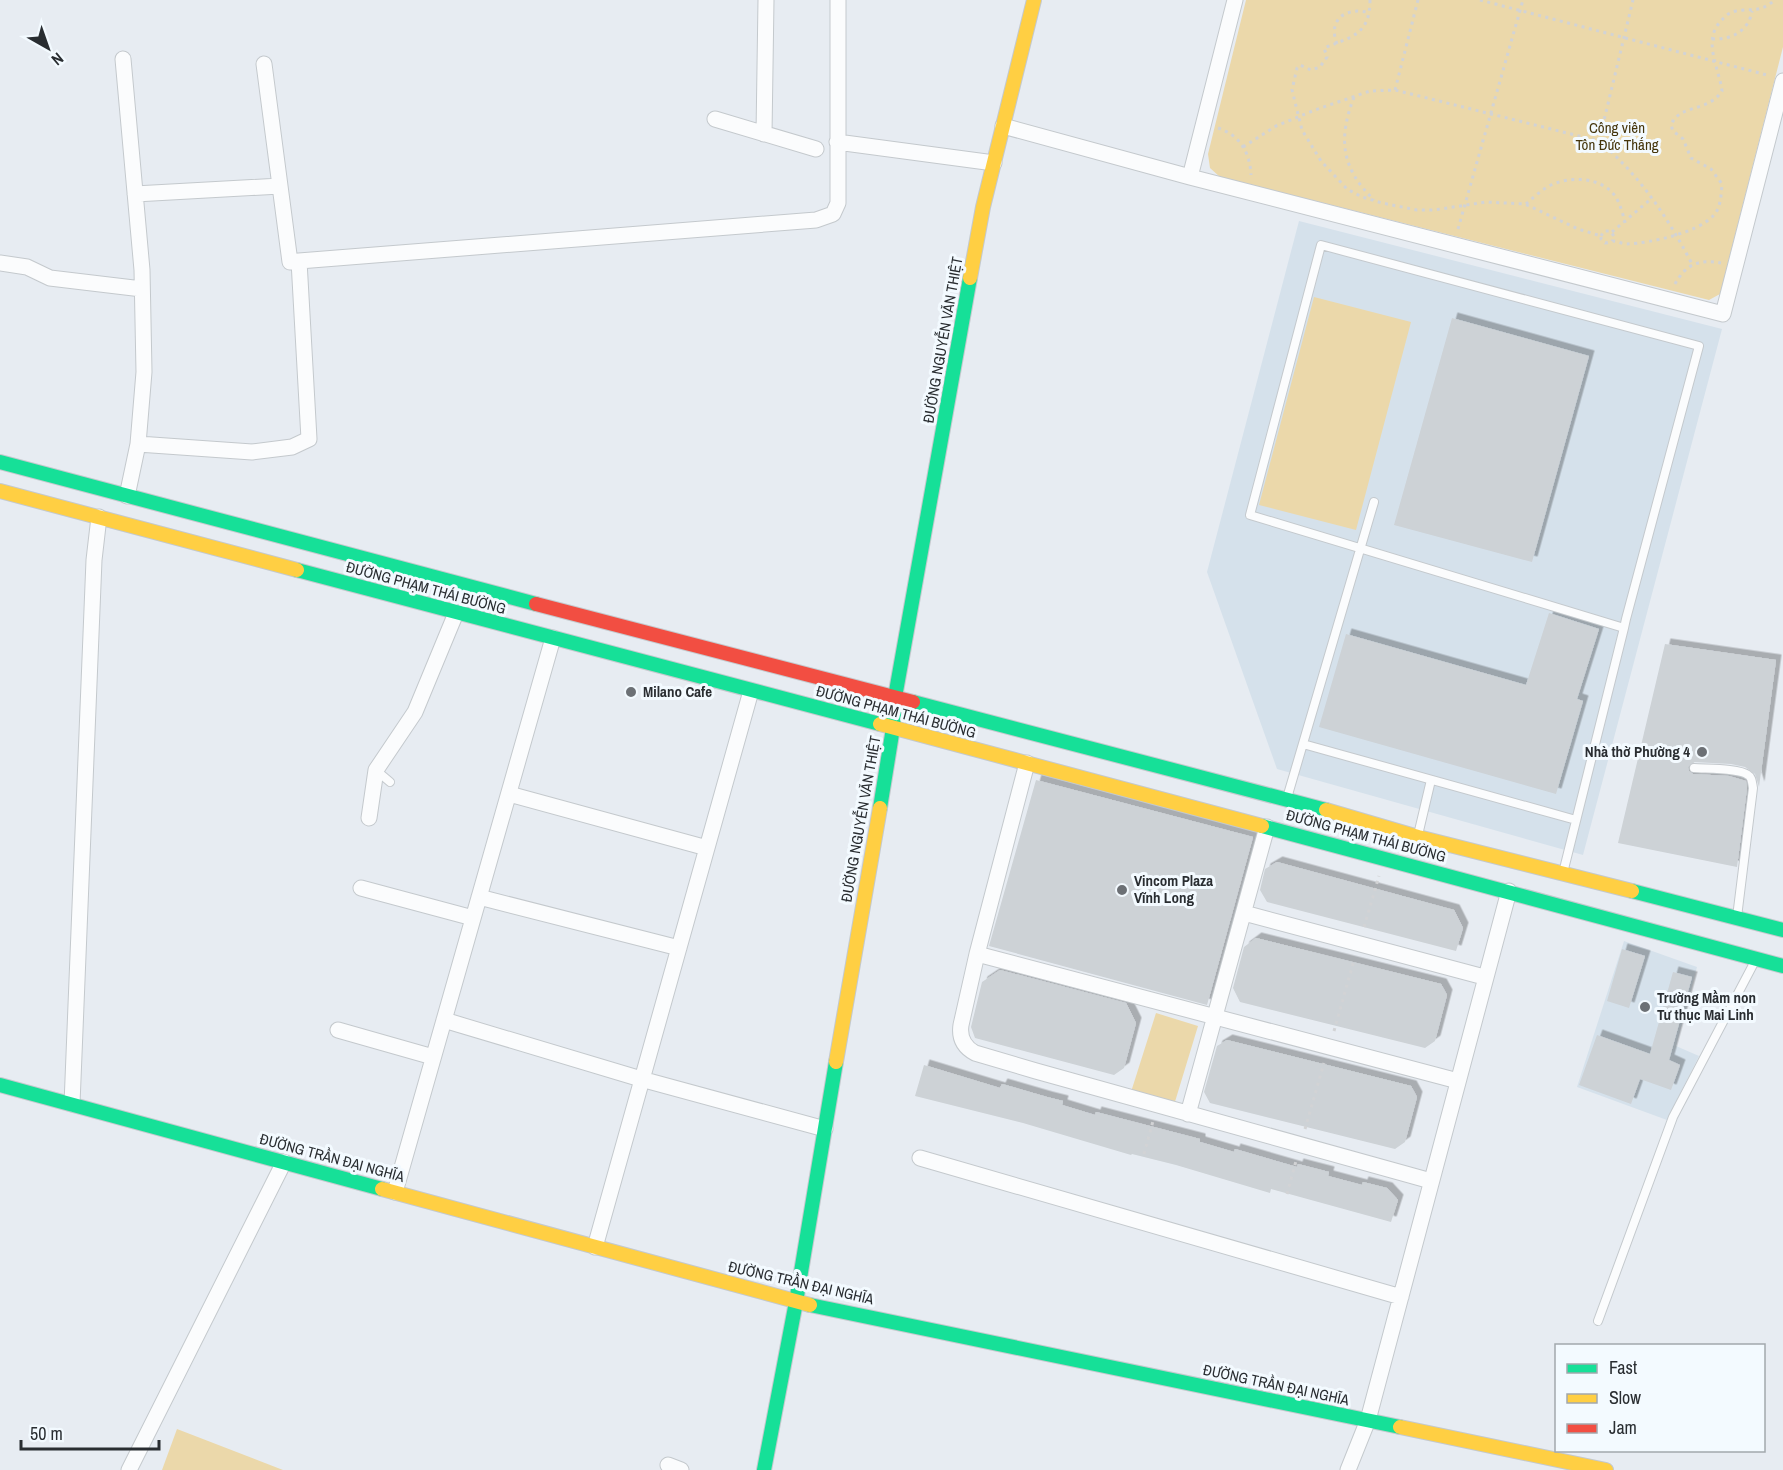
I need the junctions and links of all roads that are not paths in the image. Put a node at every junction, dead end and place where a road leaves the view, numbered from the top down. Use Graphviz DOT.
graph roads {
  1 [pos="766,0"];
  2 [pos="838,0"];
  3 [pos="1034,0"];
  4 [pos="1235,0"];
  5 [pos="123,59"];
  6 [pos="264,64"];
  7 [pos="1777,79"];
  8 [pos="715,119"];
  9 [pos="1004,126"];
  10 [pos="764,134"];
  11 [pos="837,142"];
  12 [pos="816,149"];
  13 [pos="994,163"];
  14 [pos="1190,177"];
  15 [pos="280,186"];
  16 [pos="135,194"];
  17 [pos="299,261"];
  18 [pos="0,263"];
  19 [pos="142,289"];
  20 [pos="138,444"];
  21 [pos="0,462"];
  22 [pos="0,491"];
  23 [pos="127,496"];
  24 [pos="1374,502"];
  25 [pos="99,517"];
  26 [pos="1360,548"];
  27 [pos="456,613"];
  28 [pos="558,624"];
  29 [pos="1624,628"];
  30 [pos="751,691"];
  31 [pos="896,697"];
  32 [pos="893,728"];
  33 [pos="1303,744"];
  34 [pos="1027,763"];
  35 [pos="1694,768"];
  36 [pos="376,770"];
  37 [pos="1431,780"];
  38 [pos="390,782"];
  39 [pos="508,794"];
  40 [pos="1287,799"];
  41 [pos="369,818"];
  42 [pos="1576,820"];
  43 [pos="1267,827"];
  44 [pos="707,848"];
  45 [pos="1415,851"];
  46 [pos="1562,874"];
  47 [pos="361,888"];
  48 [pos="1509,891"];
  49 [pos="479,897"];
  50 [pos="1244,913"];
  51 [pos="473,918"];
  52 [pos="1737,918"];
  53 [pos="1783,930"];
  54 [pos="679,948"];
  55 [pos="977,954"];
  56 [pos="1756,960"];
  57 [pos="1783,966"];
  58 [pos="1484,977"];
  59 [pos="1215,1017"];
  60 [pos="444,1020"];
  61 [pos="338,1030"];
  62 [pos="434,1057"];
  63 [pos="641,1079"];
  64 [pos="1458,1081"];
  65 [pos="0,1085"];
  66 [pos="72,1104"];
  67 [pos="1188,1114"];
  68 [pos="825,1129"];
  69 [pos="920,1158"];
  70 [pos="284,1162"];
  71 [pos="1431,1181"];
  72 [pos="395,1192"];
  73 [pos="595,1247"];
  74 [pos="1401,1297"];
  75 [pos="796,1302"];
  76 [pos="1598,1321"];
  77 [pos="1368,1420"];
  78 [pos="129,1470"];
  79 [pos="764,1470"];
  80 [pos="1348,1470"];
  81 [pos="1606,1470"];
  1 -- 10 [label="street"];
  2 -- 11 [label="street"];
  3 -- 9 [label="main road, ĐƯỜNG NGUYỄN VĂN THIỆT"];
  4 -- 14 [label="street"];
  5 -- 16 [label="street"];
  6 -- 15 [label="street"];
  7 -- 14 [label="street"];
  8 -- 10 [label="street"];
  9 -- 13 [label="main road, ĐƯỜNG NGUYỄN VĂN THIỆT"];
  9 -- 14 [label="street"];
  10 -- 12 [label="street"];
  11 -- 13 [label="street"];
  11 -- 17 [label="street"];
  13 -- 31 [label="main road, ĐƯỜNG NGUYỄN VĂN THIỆT"];
  15 -- 16 [label="street"];
  15 -- 17 [label="street"];
  16 -- 19 [label="street"];
  17 -- 20 [label="street"];
  18 -- 19 [label="street"];
  19 -- 20 [label="street"];
  20 -- 23 [label="street"];
  21 -- 23 [label="main road, ĐƯỜNG PHẠM THÁI BƯỜNG"];
  22 -- 25 [label="main road, ĐƯỜNG PHẠM THÁI BƯỜNG"];
  23 -- 28 [label="main road, ĐƯỜNG PHẠM THÁI BƯỜNG"];
  24 -- 26 [label="lane"];
  25 -- 27 [label="main road, ĐƯỜNG PHẠM THÁI BƯỜNG"];
  25 -- 66 [label="street"];
  26 -- 29 [label="lane"];
  26 -- 29 [label="lane"];
  26 -- 33 [label="lane"];
  27 -- 28 [label="main road, ĐƯỜNG PHẠM THÁI BƯỜNG"];
  27 -- 36 [label="street"];
  28 -- 30 [label="main road, ĐƯỜNG PHẠM THÁI BƯỜNG"];
  28 -- 31 [label="main road, ĐƯỜNG PHẠM THÁI BƯỜNG"];
  28 -- 39 [label="street"];
  29 -- 42 [label="lane"];
  30 -- 32 [label="main road, ĐƯỜNG PHẠM THÁI BƯỜNG"];
  30 -- 44 [label="street"];
  31 -- 32 [label="main road, ĐƯỜNG NGUYỄN VĂN THIỆT"];
  31 -- 40 [label="main road, ĐƯỜNG PHẠM THÁI BƯỜNG"];
  32 -- 34 [label="main road, ĐƯỜNG PHẠM THÁI BƯỜNG"];
  32 -- 68 [label="main road, ĐƯỜNG NGUYỄN VĂN THIỆT"];
  33 -- 37 [label="lane"];
  33 -- 40 [label="lane"];
  34 -- 43 [label="main road, ĐƯỜNG PHẠM THÁI BƯỜNG"];
  34 -- 55 [label="street"];
  35 -- 52 [label="lane"];
  36 -- 38 [label="lane"];
  36 -- 41 [label="street"];
  37 -- 42 [label="lane"];
  37 -- 45 [label="lane"];
  39 -- 44 [label="street"];
  39 -- 49 [label="street"];
  40 -- 45 [label="main road, ĐƯỜNG PHẠM THÁI BƯỜNG"];
  42 -- 46 [label="lane"];
  43 -- 45 [label="main road, ĐƯỜNG PHẠM THÁI BƯỜNG"];
  43 -- 50 [label="street"];
  44 -- 54 [label="street"];
  45 -- 46 [label="main road, ĐƯỜNG PHẠM THÁI BƯỜNG"];
  45 -- 48 [label="main road, ĐƯỜNG PHẠM THÁI BƯỜNG"];
  46 -- 52 [label="main road, ĐƯỜNG PHẠM THÁI BƯỜNG"];
  47 -- 51 [label="street"];
  48 -- 56 [label="main road, ĐƯỜNG PHẠM THÁI BƯỜNG"];
  48 -- 58 [label="street"];
  49 -- 51 [label="street"];
  49 -- 54 [label="street"];
  50 -- 58 [label="street"];
  50 -- 59 [label="street"];
  51 -- 60 [label="street"];
  52 -- 53 [label="main road, ĐƯỜNG PHẠM THÁI BƯỜNG"];
  54 -- 63 [label="street"];
  55 -- 59 [label="street"];
  55 -- 67 [label="street"];
  56 -- 57 [label="main road, ĐƯỜNG PHẠM THÁI BƯỜNG"];
  56 -- 76 [label="lane"];
  58 -- 64 [label="street"];
  59 -- 64 [label="street"];
  59 -- 67 [label="street"];
  60 -- 62 [label="street"];
  60 -- 63 [label="street"];
  61 -- 62 [label="street"];
  62 -- 72 [label="street"];
  63 -- 68 [label="street"];
  63 -- 73 [label="street"];
  64 -- 71 [label="street"];
  65 -- 66 [label="main road, ĐƯỜNG TRẦN ĐẠI NGHĨA"];
  66 -- 70 [label="main road, ĐƯỜNG TRẦN ĐẠI NGHĨA"];
  67 -- 71 [label="street"];
  68 -- 75 [label="main road, ĐƯỜNG NGUYỄN VĂN THIỆT"];
  69 -- 74 [label="street"];
  70 -- 72 [label="main road, ĐƯỜNG TRẦN ĐẠI NGHĨA"];
  70 -- 78 [label="street"];
  71 -- 74 [label="street"];
  72 -- 73 [label="main road, ĐƯỜNG TRẦN ĐẠI NGHĨA"];
  73 -- 75 [label="main road, ĐƯỜNG TRẦN ĐẠI NGHĨA"];
  74 -- 77 [label="street"];
  75 -- 77 [label="main road, ĐƯỜNG TRẦN ĐẠI NGHĨA"];
  75 -- 79 [label="main road, ĐƯỜNG NGUYỄN VĂN THIỆT"];
  77 -- 80 [label="street"];
  77 -- 81 [label="main road, ĐƯỜNG TRẦN ĐẠI NGHĨA"];
}
